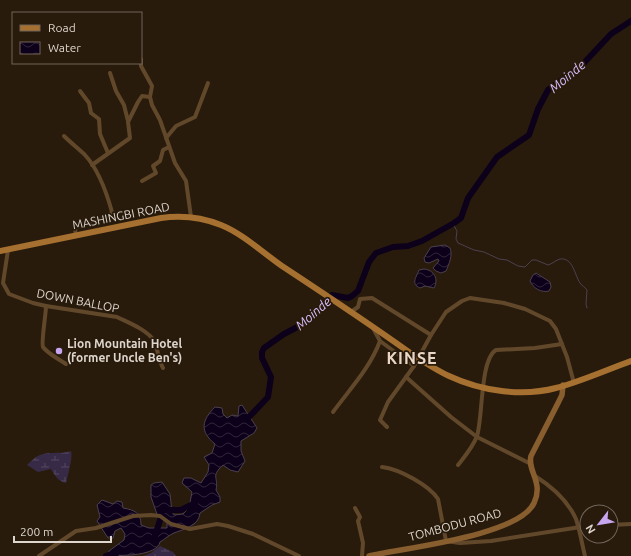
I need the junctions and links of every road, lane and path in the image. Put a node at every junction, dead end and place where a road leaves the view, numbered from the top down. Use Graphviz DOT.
graph roads {
  1 [pos="141,64"];
  2 [pos="110,73"];
  3 [pos="208,83"];
  4 [pos="80,91"];
  5 [pos="150,97"];
  6 [pos="128,122"];
  7 [pos="64,136"];
  8 [pos="166,138"];
  9 [pos="169,147"];
  10 [pos="108,153"];
  11 [pos="92,165"];
  12 [pos="142,181"];
  13 [pos="191,217"];
  14 [pos="76,236"];
  15 [pos="8,250"];
  16 [pos="0,251"];
  17 [pos="2,283"];
  18 [pos="46,306"];
  19 [pos="351,312"];
  20 [pos="373,327"];
  21 [pos="431,335"];
  22 [pos="380,341"];
  23 [pos="562,344"];
  24 [pos="631,361"];
  25 [pos="66,364"];
  26 [pos="414,366"];
  27 [pos="163,368"];
  28 [pos="406,377"];
  29 [pos="574,383"];
  30 [pos="563,385"];
  31 [pos="482,388"];
  32 [pos="333,412"];
  33 [pos="387,428"];
  34 [pos="476,437"];
  35 [pos="529,463"];
  36 [pos="458,464"];
  37 [pos="382,467"];
  38 [pos="535,476"];
  39 [pos="355,508"];
  40 [pos="631,524"];
  41 [pos="619,525"];
  42 [pos="578,527"];
  43 [pos="446,541"];
  44 [pos="377,555"];
  45 [pos="39,556"];
  46 [pos="299,556"];
  47 [pos="362,556"];
  48 [pos="369,556"];
  49 [pos="585,556"];
  1 -- 5 [label="street"];
  2 -- 6 [label="street"];
  3 -- 8 [label="street"];
  4 -- 10 [label="street"];
  5 -- 6 [label="street"];
  5 -- 8 [label="street"];
  6 -- 10 [label="street"];
  7 -- 11 [label="street"];
  8 -- 9 [label="street"];
  9 -- 12 [label="street"];
  9 -- 13 [label="street"];
  10 -- 11 [label="street"];
  11 -- 14 [label="street"];
  13 -- 14 [label="main road, MASHINGBI ROAD"];
  13 -- 19 [label="main road, MASHINGBI ROAD"];
  14 -- 15 [label="main road, MASHINGBI ROAD"];
  15 -- 16 [label="main road, MASHINGBI ROAD"];
  15 -- 17 [label="street"];
  17 -- 18 [label="street, DOWN BALLOP"];
  18 -- 25 [label="street"];
  18 -- 27 [label="street, DOWN BALLOP"];
  19 -- 20 [label="main road"];
  19 -- 21 [label="street"];
  20 -- 22 [label="street"];
  20 -- 31 [label="main road, bridge"];
  21 -- 23 [label="street"];
  21 -- 26 [label="street"];
  22 -- 26 [label="street"];
  22 -- 32 [label="street"];
  23 -- 29 [label="street"];
  23 -- 31 [label="street"];
  24 -- 29 [label="main road"];
  26 -- 28 [label="street"];
  28 -- 33 [label="street"];
  28 -- 34 [label="street"];
  29 -- 30 [label="main road"];
  30 -- 31 [label="main road"];
  30 -- 35 [label="main road"];
  31 -- 34 [label="street"];
  34 -- 35 [label="street"];
  34 -- 36 [label="street"];
  35 -- 38 [label="main road, TOMBODU ROAD"];
  37 -- 43 [label="street"];
  38 -- 42 [label="street"];
  38 -- 43 [label="main road, TOMBODU ROAD"];
  39 -- 47 [label="street"];
  40 -- 41 [label="street"];
  42 -- 43 [label="street"];
  42 -- 49 [label="street"];
  43 -- 44 [label="main road, TOMBODU ROAD"];
  44 -- 48 [label="main road, TOMBODU ROAD"];
  45 -- 46 [label="street"];
}
